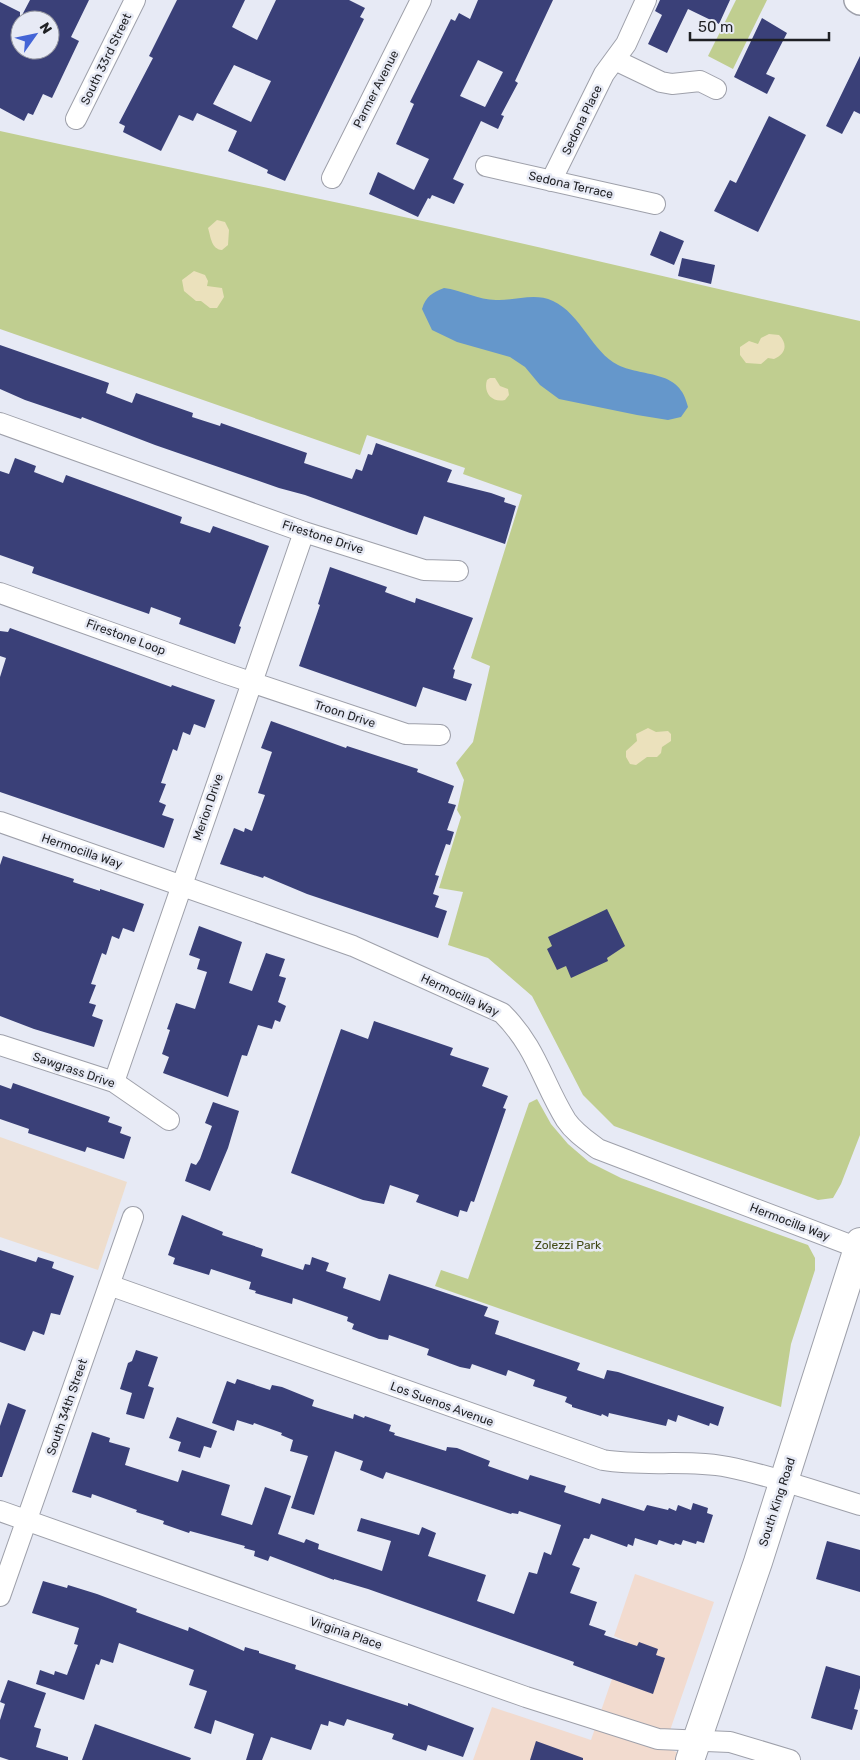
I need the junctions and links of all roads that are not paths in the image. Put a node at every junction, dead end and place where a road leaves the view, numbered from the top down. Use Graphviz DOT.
graph roads {
  1 [pos="135,0"];
  2 [pos="421,0"];
  3 [pos="646,0"];
  4 [pos="615,60"];
  5 [pos="716,89"];
  6 [pos="76,119"];
  7 [pos="486,166"];
  8 [pos="332,178"];
  9 [pos="551,181"];
  10 [pos="655,204"];
  11 [pos="0,424"];
  12 [pos="304,532"];
  13 [pos="458,571"];
  14 [pos="0,593"];
  15 [pos="252,682"];
  16 [pos="440,735"];
  17 [pos="0,822"];
  18 [pos="181,885"];
  19 [pos="0,1045"];
  20 [pos="114,1082"];
  21 [pos="169,1120"];
  22 [pos="133,1217"];
  23 [pos="859,1246"];
  24 [pos="109,1285"];
  25 [pos="783,1482"];
  26 [pos="860,1505"];
  27 [pos="0,1511"];
  28 [pos="27,1521"];
  29 [pos="0,1596"];
  30 [pos="693,1750"];
  31 [pos="790,1760"];
  1 -- 6 [label="street, South 33rd Street"];
  2 -- 8 [label="street, Parmer Avenue"];
  3 -- 4 [label="street, Sedona Place"];
  4 -- 5 [label="street"];
  4 -- 9 [label="street, Sedona Place"];
  7 -- 9 [label="street, Sedona Terrace"];
  9 -- 10 [label="street, Sedona Terrace"];
  11 -- 12 [label="street, Firestone Drive"];
  12 -- 13 [label="street, Firestone Drive"];
  12 -- 15 [label="street, Merion Drive"];
  14 -- 15 [label="street, Firestone Loop"];
  15 -- 16 [label="street, Troon Drive"];
  15 -- 18 [label="street, Merion Drive"];
  17 -- 18 [label="street, Hermocilla Way"];
  18 -- 20 [label="street, Merion Drive"];
  18 -- 23 [label="street, Hermocilla Way"];
  19 -- 20 [label="street, Sawgrass Drive"];
  20 -- 21 [label="street, Sawgrass Drive"];
  22 -- 24 [label="street, South 34th Street"];
  23 -- 25 [label="main road, South King Road"];
  24 -- 25 [label="street, Los Suenos Avenue"];
  24 -- 28 [label="street, South 34th Street"];
  25 -- 26 [label="street, Los Suenos Avenue"];
  25 -- 30 [label="main road, South King Road"];
  27 -- 28 [label="street, Virginia Place"];
  28 -- 29 [label="street, South 34th Street"];
  28 -- 30 [label="street, Virginia Place"];
  30 -- 31 [label="street, Virginia Place"];
}
